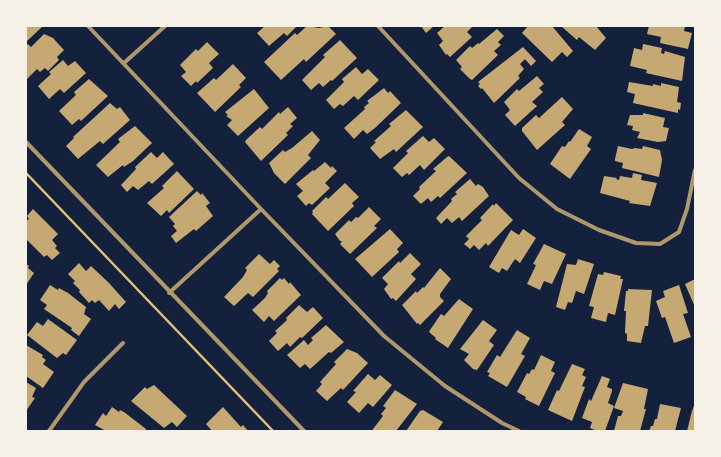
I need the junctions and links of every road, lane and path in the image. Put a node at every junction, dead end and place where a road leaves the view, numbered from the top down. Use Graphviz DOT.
graph roads {
  1 [pos="88,26"];
  2 [pos="165,26"];
  3 [pos="378,26"];
  4 [pos="124,63"];
  5 [pos="26,142"];
  6 [pos="695,170"];
  7 [pos="26,173"];
  8 [pos="261,209"];
  9 [pos="169,293"];
  10 [pos="123,343"];
  11 [pos="49,431"];
  12 [pos="273,431"];
  13 [pos="304,431"];
  14 [pos="519,431"];
  1 -- 4 [label="street"];
  2 -- 4 [label="street"];
  3 -- 6 [label="street"];
  4 -- 8 [label="street"];
  5 -- 9 [label="street"];
  7 -- 12 [label="path"];
  8 -- 9 [label="street"];
  8 -- 14 [label="street"];
  9 -- 13 [label="street"];
  10 -- 11 [label="street"];
}
